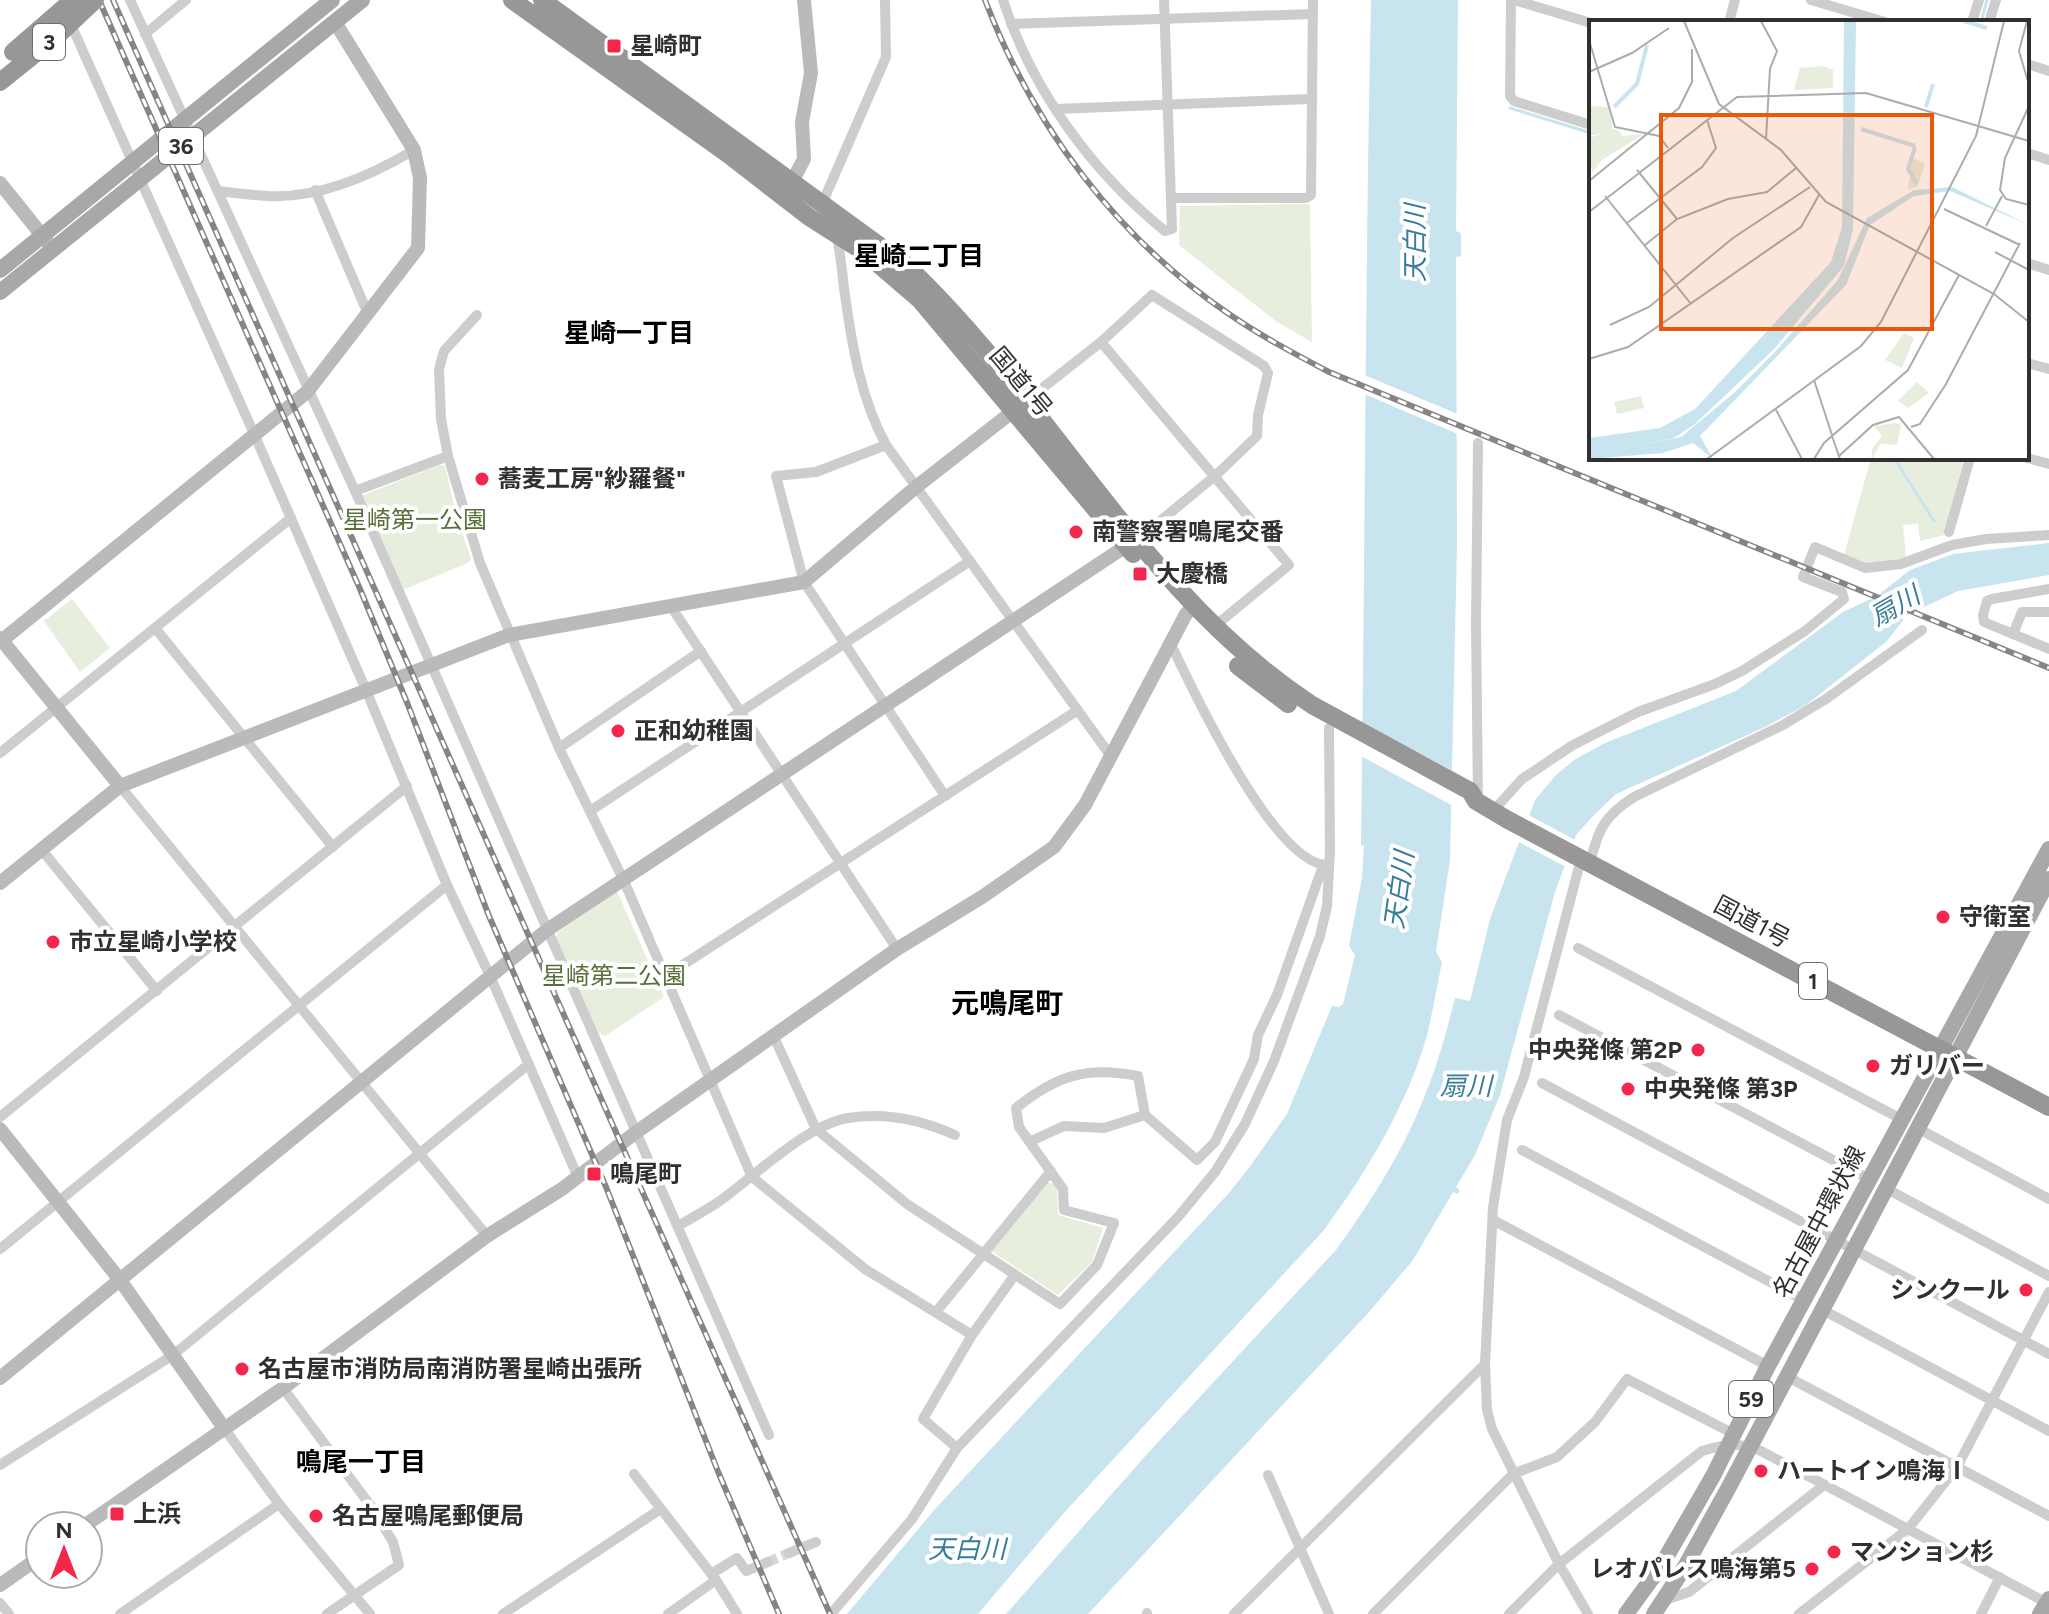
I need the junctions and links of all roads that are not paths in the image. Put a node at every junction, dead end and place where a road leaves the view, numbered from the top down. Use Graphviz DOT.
graph roads {
  1 [pos="60,0"];
  2 [pos="73,0"];
  3 [pos="95,0"];
  4 [pos="130,0"];
  5 [pos="186,0"];
  6 [pos="332,0"];
  7 [pos="512,0"];
  8 [pos="542,0"];
  9 [pos="804,0"];
  10 [pos="885,0"];
  11 [pos="1003,0"];
  12 [pos="1164,0"];
  13 [pos="1313,0"];
  14 [pos="1512,0"];
  15 [pos="1735,0"];
  16 [pos="1811,0"];
  17 [pos="1979,0"];
  18 [pos="1996,0"];
  19 [pos="354,2"];
  20 [pos="1313,14"];
  21 [pos="1165,19"];
  22 [pos="1730,20"];
  23 [pos="1878,20"];
  24 [pos="1973,20"];
  25 [pos="1990,20"];
  26 [pos="335,22"];
  27 [pos="1589,22"];
  28 [pos="1011,24"];
  29 [pos="145,34"];
  30 [pos="650,48"];
  31 [pos="619,58"];
  32 [pos="0,63"];
  33 [pos="2029,65"];
  34 [pos="2049,71"];
  35 [pos="0,82"];
  36 [pos="1311,99"];
  37 [pos="1169,107"];
  38 [pos="1056,109"];
  39 [pos="185,120"];
  40 [pos="1589,124"];
  41 [pos="193,137"];
  42 [pos="414,150"];
  43 [pos="2029,154"];
  44 [pos="2049,160"];
  45 [pos="135,171"];
  46 [pos="792,182"];
  47 [pos="0,183"];
  48 [pos="315,190"];
  49 [pos="218,191"];
  50 [pos="1171,198"];
  51 [pos="822,204"];
  52 [pos="837,236"];
  53 [pos="48,242"];
  54 [pos="2029,264"];
  55 [pos="0,270"];
  56 [pos="2049,270"];
  57 [pos="0,292"];
  58 [pos="368,314"];
  59 [pos="477,315"];
  60 [pos="1101,342"];
  61 [pos="2029,364"];
  62 [pos="2049,369"];
  63 [pos="307,392"];
  64 [pos="1020,406"];
  65 [pos="255,436"];
  66 [pos="1478,443"];
  67 [pos="886,445"];
  68 [pos="448,456"];
  69 [pos="2029,459"];
  70 [pos="1969,460"];
  71 [pos="2049,464"];
  72 [pos="1215,476"];
  73 [pos="916,487"];
  74 [pos="355,491"];
  75 [pos="291,518"];
  76 [pos="1949,532"];
  77 [pos="2049,535"];
  78 [pos="1132,543"];
  79 [pos="970,561"];
  80 [pos="804,582"];
  81 [pos="2049,589"];
  82 [pos="672,608"];
  83 [pos="1190,610"];
  84 [pos="2049,612"];
  85 [pos="1014,622"];
  86 [pos="1215,626"];
  87 [pos="155,628"];
  88 [pos="1922,630"];
  89 [pos="2013,634"];
  90 [pos="509,635"];
  91 [pos="1,640"];
  92 [pos="1170,642"];
  93 [pos="845,644"];
  94 [pos="2049,649"];
  95 [pos="701,651"];
  96 [pos="430,666"];
  97 [pos="366,690"];
  98 [pos="887,707"];
  99 [pos="56,708"];
  100 [pos="1078,710"];
  101 [pos="741,712"];
  102 [pos="1333,725"];
  103 [pos="244,738"];
  104 [pos="559,748"];
  105 [pos="0,753"];
  106 [pos="1110,755"];
  107 [pos="783,776"];
  108 [pos="120,786"];
  109 [pos="407,786"];
  110 [pos="945,796"];
  111 [pos="1482,805"];
  112 [pos="590,811"];
  113 [pos="333,847"];
  114 [pos="41,849"];
  115 [pos="2049,849"];
  116 [pos="1582,859"];
  117 [pos="841,863"];
  118 [pos="1326,865"];
  119 [pos="2049,879"];
  120 [pos="624,881"];
  121 [pos="0,883"];
  122 [pos="447,885"];
  123 [pos="234,928"];
  124 [pos="547,930"];
  125 [pos="1578,948"];
  126 [pos="897,949"];
  127 [pos="664,977"];
  128 [pos="491,978"];
  129 [pos="157,991"];
  130 [pos="298,1007"];
  131 [pos="1559,1015"];
  132 [pos="774,1037"];
  133 [pos="1939,1048"];
  134 [pos="1957,1057"];
  135 [pos="529,1064"];
  136 [pos="710,1081"];
  137 [pos="1542,1083"];
  138 [pos="360,1084"];
  139 [pos="2049,1107"];
  140 [pos="1145,1115"];
  141 [pos="0,1117"];
  142 [pos="1901,1119"];
  143 [pos="0,1129"];
  144 [pos="816,1129"];
  145 [pos="1919,1129"];
  146 [pos="635,1133"];
  147 [pos="955,1135"];
  148 [pos="1031,1141"];
  149 [pos="1522,1150"];
  150 [pos="418,1154"];
  151 [pos="1051,1171"];
  152 [pos="577,1175"];
  153 [pos="752,1177"];
  154 [pos="1869,1179"];
  155 [pos="1887,1189"];
  156 [pos="2049,1199"];
  157 [pos="57,1203"];
  158 [pos="1493,1220"];
  159 [pos="678,1226"];
  160 [pos="487,1236"];
  161 [pos="1837,1240"];
  162 [pos="0,1249"];
  163 [pos="1854,1250"];
  164 [pos="983,1253"];
  165 [pos="1014,1276"];
  166 [pos="2049,1276"];
  167 [pos="120,1280"];
  168 [pos="2049,1292"];
  169 [pos="1804,1300"];
  170 [pos="1823,1310"];
  171 [pos="936,1312"];
  172 [pos="972,1335"];
  173 [pos="2023,1340"];
  174 [pos="2049,1354"];
  175 [pos="173,1355"];
  176 [pos="1485,1364"];
  177 [pos="1768,1366"];
  178 [pos="1786,1376"];
  179 [pos="0,1378"];
  180 [pos="283,1388"];
  181 [pos="1992,1400"];
  182 [pos="224,1428"];
  183 [pos="2049,1431"];
  184 [pos="769,1435"];
  185 [pos="1732,1439"];
  186 [pos="1750,1446"];
  187 [pos="957,1448"];
  188 [pos="0,1465"];
  189 [pos="1957,1467"];
  190 [pos="634,1474"];
  191 [pos="1513,1474"];
  192 [pos="1268,1475"];
  193 [pos="1824,1485"];
  194 [pos="279,1504"];
  195 [pos="659,1510"];
  196 [pos="104,1512"];
  197 [pos="2049,1516"];
  198 [pos="1908,1529"];
  199 [pos="816,1542"];
  200 [pos="1300,1548"];
  201 [pos="789,1553"];
  202 [pos="768,1562"];
  203 [pos="1559,1564"];
  204 [pos="24,1568"];
  205 [pos="714,1577"];
  206 [pos="2000,1577"];
  207 [pos="0,1585"];
  208 [pos="355,1595"];
  209 [pos="1665,1600"];
  210 [pos="0,1603"];
  211 [pos="2046,1605"];
  212 [pos="9,1614"];
  213 [pos="120,1614"];
  214 [pos="327,1614"];
  215 [pos="370,1614"];
  216 [pos="503,1614"];
  217 [pos="668,1614"];
  218 [pos="737,1614"];
  219 [pos="831,1614"];
  220 [pos="1234,1614"];
  221 [pos="1329,1614"];
  222 [pos="1373,1614"];
  223 [pos="1509,1614"];
  224 [pos="1588,1614"];
  225 [pos="1626,1614"];
  226 [pos="1654,1614"];
  227 [pos="1799,1614"];
  228 [pos="1981,1614"];
  1 -- 45 [label="street"];
  2 -- 32 [label="highway, 3, bridge"];
  3 -- 35 [label="highway, 3, bridge"];
  4 -- 29 [label="street"];
  5 -- 29 [label="street"];
  6 -- 39 [label="main road, 36"];
  7 -- 52 [label="highway, 国道1号 / 1"];
  8 -- 31 [label="highway, 国道1号 / 1"];
  9 -- 46 [label="street"];
  10 -- 51 [label="street"];
  11 -- 28 [label="street"];
  12 -- 21 [label="street"];
  13 -- 20 [label="street"];
  14 -- 27 [label="street"];
  14 -- 40 [label="street"];
  15 -- 22 [label="street"];
  16 -- 23 [label="street"];
  17 -- 24 [label="street"];
  18 -- 25 [label="street"];
  19 -- 26 [label="main road, 36"];
  20 -- 21 [label="street"];
  20 -- 36 [label="street"];
  21 -- 28 [label="street"];
  21 -- 37 [label="street"];
  26 -- 41 [label="main road, 36"];
  26 -- 42 [label="street"];
  28 -- 38 [label="street"];
  29 -- 39 [label="street"];
  30 -- 31 [label="street"];
  31 -- 46 [label="highway, 国道1号 / 1"];
  33 -- 34 [label="street"];
  36 -- 37 [label="street"];
  36 -- 50 [label="street"];
  37 -- 38 [label="street"];
  37 -- 50 [label="street"];
  38 -- 50 [label="street"];
  39 -- 41 [label="street"];
  39 -- 45 [label="main road, 36"];
  41 -- 45 [label="main road, 36"];
  41 -- 49 [label="street"];
  42 -- 48 [label="street"];
  42 -- 58 [label="street"];
  43 -- 44 [label="street"];
  45 -- 53 [label="main road, 36"];
  45 -- 65 [label="street"];
  46 -- 51 [label="highway, 国道1号 / 1"];
  47 -- 53 [label="street"];
  48 -- 49 [label="street"];
  48 -- 58 [label="street"];
  49 -- 63 [label="street"];
  51 -- 52 [label="street"];
  51 -- 64 [label="highway, 国道1号 / 1"];
  52 -- 64 [label="highway, 国道1号 / 1"];
  52 -- 67 [label="street"];
  53 -- 55 [label="main road, 36"];
  53 -- 57 [label="main road, 36"];
  54 -- 56 [label="street"];
  58 -- 63 [label="street"];
  59 -- 68 [label="street"];
  60 -- 64 [label="street"];
  60 -- 72 [label="street"];
  60 -- 72 [label="street"];
  61 -- 62 [label="street"];
  63 -- 65 [label="street"];
  63 -- 74 [label="street"];
  64 -- 73 [label="street"];
  64 -- 78 [label="highway, 国道1号 / 1"];
  65 -- 75 [label="street"];
  65 -- 91 [label="street"];
  66 -- 111 [label="street"];
  67 -- 73 [label="street"];
  67 -- 80 [label="street"];
  68 -- 74 [label="street"];
  68 -- 90 [label="street"];
  69 -- 71 [label="street"];
  70 -- 76 [label="street"];
  72 -- 78 [label="street"];
  72 -- 86 [label="street"];
  73 -- 79 [label="street"];
  73 -- 80 [label="street"];
  74 -- 96 [label="street"];
  75 -- 87 [label="street"];
  75 -- 97 [label="street"];
  77 -- 111 [label="street"];
  78 -- 83 [label="highway, 国道1号 / 1"];
  78 -- 85 [label="street"];
  79 -- 85 [label="street"];
  79 -- 93 [label="street"];
  80 -- 82 [label="street"];
  80 -- 93 [label="street"];
  81 -- 89 [label="street"];
  82 -- 90 [label="street"];
  82 -- 95 [label="street"];
  83 -- 86 [label="highway, 国道1号 / 1"];
  83 -- 92 [label="street"];
  83 -- 102 [label="highway, 国道1号 / 1"];
  84 -- 89 [label="street"];
  85 -- 98 [label="street"];
  85 -- 100 [label="street"];
  86 -- 102 [label="highway, 国道1号 / 1"];
  87 -- 99 [label="street"];
  87 -- 103 [label="street"];
  88 -- 116 [label="street"];
  89 -- 94 [label="street"];
  90 -- 96 [label="street"];
  90 -- 104 [label="street"];
  91 -- 99 [label="street"];
  92 -- 106 [label="street"];
  92 -- 118 [label="street"];
  93 -- 98 [label="street"];
  93 -- 101 [label="street"];
  95 -- 101 [label="street"];
  95 -- 104 [label="street"];
  96 -- 97 [label="street"];
  96 -- 124 [label="street"];
  97 -- 103 [label="street"];
  97 -- 109 [label="street"];
  98 -- 107 [label="street"];
  98 -- 110 [label="street"];
  99 -- 105 [label="street"];
  99 -- 108 [label="street"];
  100 -- 106 [label="street"];
  100 -- 110 [label="street"];
  101 -- 107 [label="street"];
  101 -- 112 [label="street"];
  102 -- 111 [label="highway, 国道1号 / 1"];
  102 -- 118 [label="street"];
  103 -- 108 [label="street"];
  103 -- 113 [label="street"];
  104 -- 112 [label="street"];
  106 -- 126 [label="street"];
  107 -- 117 [label="street"];
  107 -- 120 [label="street"];
  108 -- 114 [label="street"];
  108 -- 123 [label="street"];
  109 -- 113 [label="street"];
  109 -- 122 [label="street"];
  110 -- 117 [label="street"];
  111 -- 116 [label="highway, 国道1号 / 1"];
  112 -- 120 [label="street"];
  113 -- 123 [label="street"];
  114 -- 121 [label="street"];
  114 -- 129 [label="street"];
  115 -- 133 [label="main road, 名古屋中環状線 / 59"];
  116 -- 133 [label="highway, 国道1号 / 1"];
  116 -- 158 [label="street"];
  117 -- 126 [label="street"];
  117 -- 127 [label="street"];
  118 -- 140 [label="street"];
  118 -- 187 [label="street"];
  119 -- 134 [label="main road, 名古屋中環状線 / 59"];
  120 -- 124 [label="street"];
  120 -- 127 [label="street"];
  122 -- 128 [label="street"];
  122 -- 130 [label="street"];
  123 -- 129 [label="street"];
  123 -- 130 [label="street"];
  124 -- 128 [label="street"];
  124 -- 146 [label="street"];
  125 -- 142 [label="street"];
  126 -- 132 [label="street"];
  127 -- 136 [label="street"];
  128 -- 135 [label="street"];
  128 -- 138 [label="street"];
  129 -- 141 [label="street"];
  130 -- 138 [label="street"];
  130 -- 157 [label="street"];
  131 -- 154 [label="street"];
  132 -- 136 [label="street"];
  132 -- 144 [label="street"];
  133 -- 134 [label="highway, 国道1号 / 1"];
  133 -- 142 [label="main road, 名古屋中環状線 / 59"];
  134 -- 139 [label="highway, 国道1号 / 1"];
  134 -- 145 [label="main road, 名古屋中環状線 / 59"];
  135 -- 150 [label="street"];
  135 -- 152 [label="street"];
  136 -- 146 [label="street"];
  136 -- 153 [label="street"];
  137 -- 161 [label="street"];
  138 -- 150 [label="street"];
  138 -- 167 [label="street"];
  140 -- 148 [label="street"];
  140 -- 148 [label="street"];
  142 -- 154 [label="main road, 名古屋中環状線 / 59"];
  143 -- 157 [label="street"];
  144 -- 147 [label="street"];
  144 -- 153 [label="street"];
  144 -- 164 [label="street"];
  145 -- 155 [label="main road, 名古屋中環状線 / 59"];
  145 -- 156 [label="street"];
  146 -- 152 [label="street"];
  146 -- 159 [label="street"];
  148 -- 151 [label="street"];
  149 -- 169 [label="street"];
  150 -- 160 [label="street"];
  150 -- 175 [label="street"];
  151 -- 164 [label="street"];
  151 -- 165 [label="street"];
  152 -- 160 [label="street"];
  153 -- 159 [label="street"];
  153 -- 171 [label="street"];
  154 -- 161 [label="main road, 名古屋中環状線 / 59"];
  155 -- 163 [label="main road, 名古屋中環状線 / 59"];
  155 -- 166 [label="street"];
  157 -- 162 [label="street"];
  157 -- 167 [label="street"];
  158 -- 176 [label="street"];
  158 -- 177 [label="street"];
  159 -- 184 [label="street"];
  160 -- 180 [label="street"];
  161 -- 163 [label="street"];
  161 -- 169 [label="main road, 名古屋中環状線 / 59"];
  163 -- 170 [label="main road, 名古屋中環状線 / 59"];
  163 -- 173 [label="street"];
  164 -- 165 [label="street"];
  164 -- 171 [label="street"];
  165 -- 172 [label="street"];
  167 -- 175 [label="street"];
  167 -- 179 [label="street"];
  168 -- 173 [label="street"];
  169 -- 177 [label="main road, 名古屋中環状線 / 59"];
  170 -- 178 [label="main road, 名古屋中環状線 / 59"];
  170 -- 181 [label="street"];
  171 -- 172 [label="street"];
  172 -- 187 [label="street"];
  173 -- 174 [label="street"];
  173 -- 181 [label="street"];
  175 -- 182 [label="street"];
  175 -- 188 [label="street"];
  176 -- 191 [label="street"];
  176 -- 200 [label="street"];
  177 -- 185 [label="main road, 名古屋中環状線 / 59"];
  178 -- 186 [label="main road, 名古屋中環状線 / 59"];
  178 -- 189 [label="street"];
  180 -- 182 [label="street"];
  180 -- 208 [label="street"];
  181 -- 183 [label="street"];
  181 -- 189 [label="street"];
  182 -- 194 [label="street"];
  182 -- 196 [label="street"];
  185 -- 186 [label="street"];
  185 -- 191 [label="street"];
  185 -- 203 [label="street"];
  185 -- 225 [label="main road, 名古屋中環状線 / 59"];
  186 -- 193 [label="street"];
  186 -- 209 [label="main road, 名古屋中環状線 / 59"];
  187 -- 219 [label="street"];
  189 -- 197 [label="street"];
  189 -- 198 [label="street"];
  190 -- 195 [label="street"];
  191 -- 203 [label="street"];
  191 -- 222 [label="street"];
  192 -- 200 [label="street"];
  193 -- 198 [label="street"];
  193 -- 209 [label="street"];
  194 -- 208 [label="street"];
  194 -- 213 [label="street"];
  195 -- 205 [label="street"];
  195 -- 216 [label="street"];
  198 -- 206 [label="street"];
  198 -- 227 [label="street"];
  199 -- 201 [label="street"];
  200 -- 220 [label="street"];
  200 -- 221 [label="street"];
  202 -- 205 [label="street"];
  203 -- 223 [label="street"];
  203 -- 224 [label="street"];
  204 -- 207 [label="street"];
  205 -- 217 [label="street"];
  205 -- 218 [label="street"];
  206 -- 211 [label="street"];
  206 -- 228 [label="street"];
  208 -- 214 [label="street"];
  208 -- 215 [label="street"];
  209 -- 226 [label="main road, 名古屋中環状線 / 59"];
  210 -- 212 [label="street"];
}
